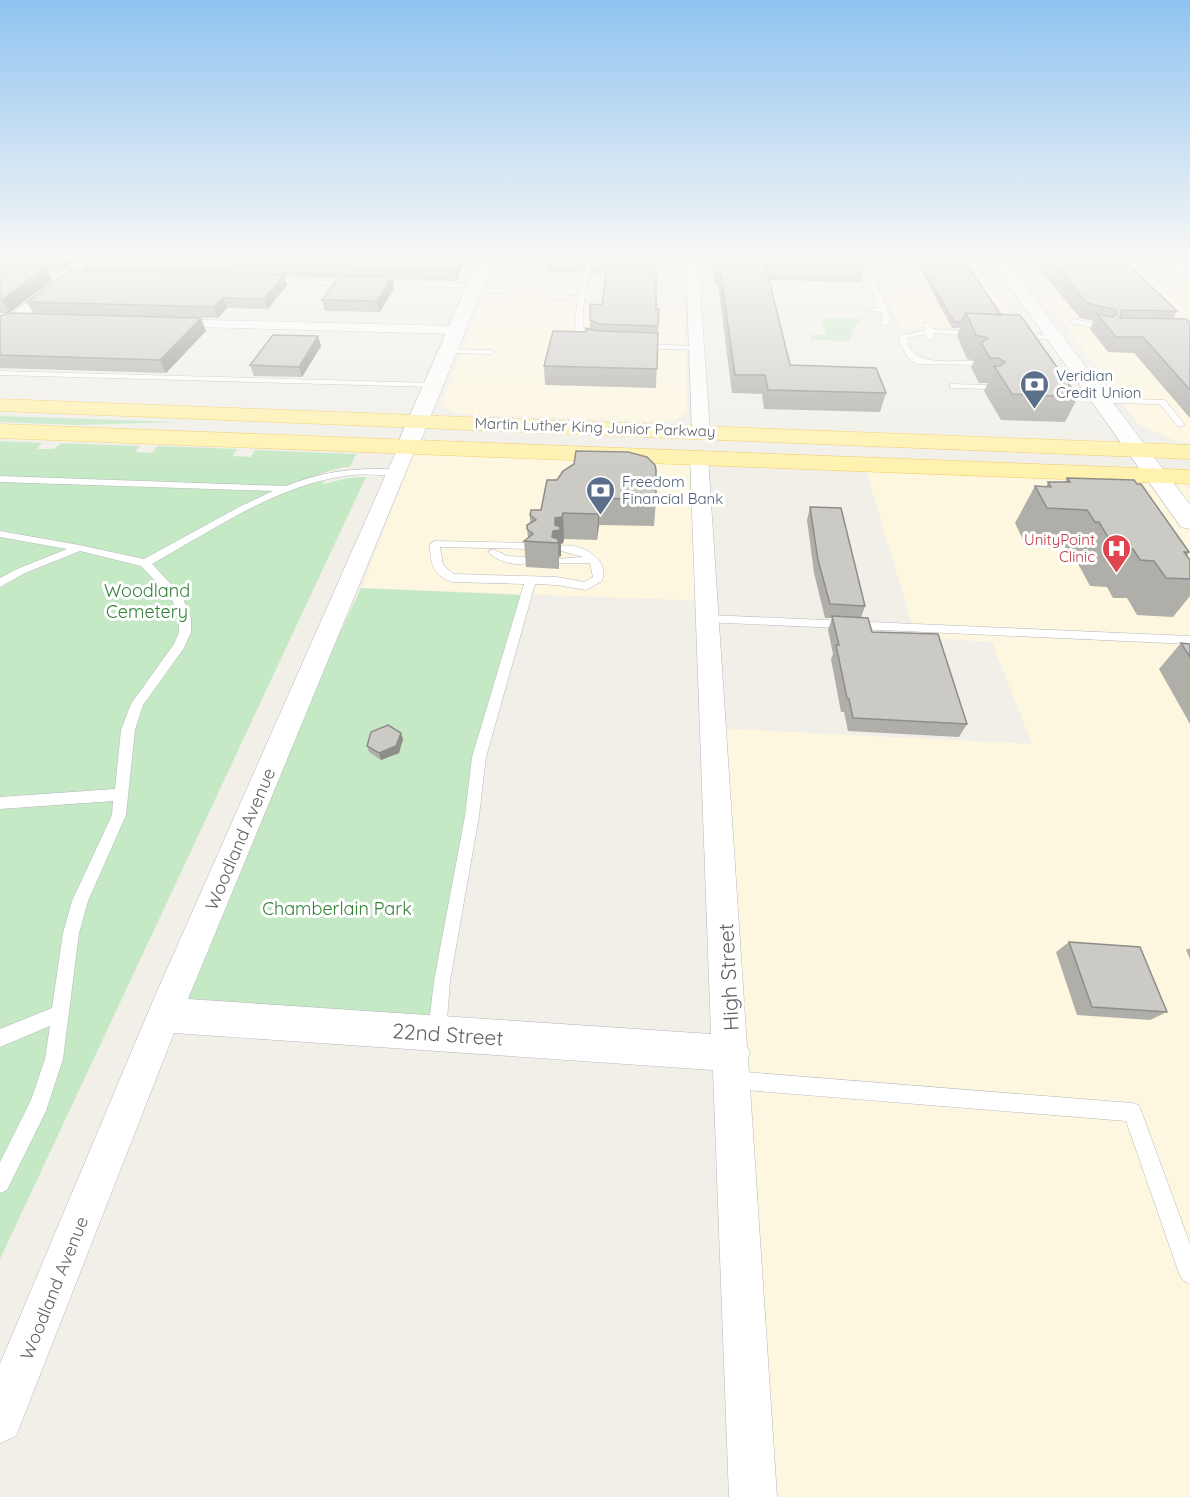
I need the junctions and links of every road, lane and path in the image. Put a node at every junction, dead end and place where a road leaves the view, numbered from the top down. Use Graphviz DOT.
graph roads {
  1 [pos="450,330"];
  2 [pos="456,330"];
  3 [pos="581,330"];
  4 [pos="696,330"];
  5 [pos="1048,330"];
  6 [pos="983,335"];
  7 [pos="1004,335"];
  8 [pos="1053,337"];
  9 [pos="597,345"];
  10 [pos="631,346"];
  11 [pos="697,348"];
  12 [pos="448,351"];
  13 [pos="491,352"];
  14 [pos="972,363"];
  15 [pos="0,373"];
  16 [pos="433,386"];
  17 [pos="953,386"];
  18 [pos="988,387"];
  19 [pos="1100,400"];
  20 [pos="0,405"];
  21 [pos="1181,425"];
  22 [pos="0,431"];
  23 [pos="700,444"];
  24 [pos="407,446"];
  25 [pos="1135,450"];
  26 [pos="1190,452"];
  27 [pos="1155,476"];
  28 [pos="1190,477"];
  29 [pos="0,479"];
  30 [pos="289,489"];
  31 [pos="1190,522"];
  32 [pos="0,534"];
  33 [pos="473,546"];
  34 [pos="80,548"];
  35 [pos="561,555"];
  36 [pos="145,563"];
  37 [pos="530,580"];
  38 [pos="0,583"];
  39 [pos="709,619"];
  40 [pos="1190,640"];
  41 [pos="120,795"];
  42 [pos="0,803"];
  43 [pos="61,1013"];
  44 [pos="164,1015"];
  45 [pos="437,1033"];
  46 [pos="0,1038"];
  47 [pos="732,1066"];
  48 [pos="0,1183"];
  49 [pos="1190,1273"];
  50 [pos="0,1420"];
  51 [pos="753,1497"];
  1 -- 2 [label="street"];
  2 -- 12 [label="main road, Woodland Avenue"];
  3 -- 9 [label="lane"];
  4 -- 11 [label="street, High Street"];
  5 -- 8 [label="main road"];
  6 -- 14 [label="lane"];
  7 -- 8 [label="lane"];
  8 -- 19 [label="main road"];
  10 -- 11 [label="lane"];
  11 -- 23 [label="street, High Street"];
  12 -- 13 [label="lane"];
  12 -- 16 [label="main road, Woodland Avenue"];
  15 -- 16 [label="lane"];
  16 -- 24 [label="main road, Woodland Avenue"];
  17 -- 18 [label="lane"];
  19 -- 21 [label="lane"];
  19 -- 25 [label="main road"];
  20 -- 24 [label="main road, Martin Luther King Junior Parkway"];
  22 -- 24 [label="main road, Martin Luther King Junior Parkway"];
  23 -- 24 [label="main road, Martin Luther King Junior Parkway"];
  23 -- 25 [label="main road, Martin Luther King Junior Parkway"];
  23 -- 27 [label="main road, Martin Luther King Junior Parkway"];
  23 -- 39 [label="street, High Street"];
  24 -- 30 [label="lane"];
  24 -- 44 [label="street, Woodland Avenue"];
  25 -- 26 [label="main road, Martin Luther King Junior Parkway"];
  25 -- 27 [label="main road"];
  27 -- 28 [label="main road, Martin Luther King Junior Parkway"];
  27 -- 31 [label="main road"];
  29 -- 30 [label="lane"];
  30 -- 36 [label="lane"];
  32 -- 34 [label="lane"];
  33 -- 33 [label="lane"];
  33 -- 37 [label="lane"];
  34 -- 36 [label="lane"];
  34 -- 38 [label="lane"];
  35 -- 37 [label="lane"];
  36 -- 41 [label="lane"];
  37 -- 45 [label="lane"];
  39 -- 40 [label="lane"];
  39 -- 47 [label="street, High Street"];
  41 -- 42 [label="lane"];
  41 -- 43 [label="lane"];
  43 -- 46 [label="lane"];
  43 -- 48 [label="lane"];
  44 -- 45 [label="street, 22nd Street"];
  44 -- 50 [label="street, Woodland Avenue"];
  45 -- 47 [label="street, 22nd Street"];
  47 -- 49 [label="lane"];
  47 -- 51 [label="street, High Street"];
}
